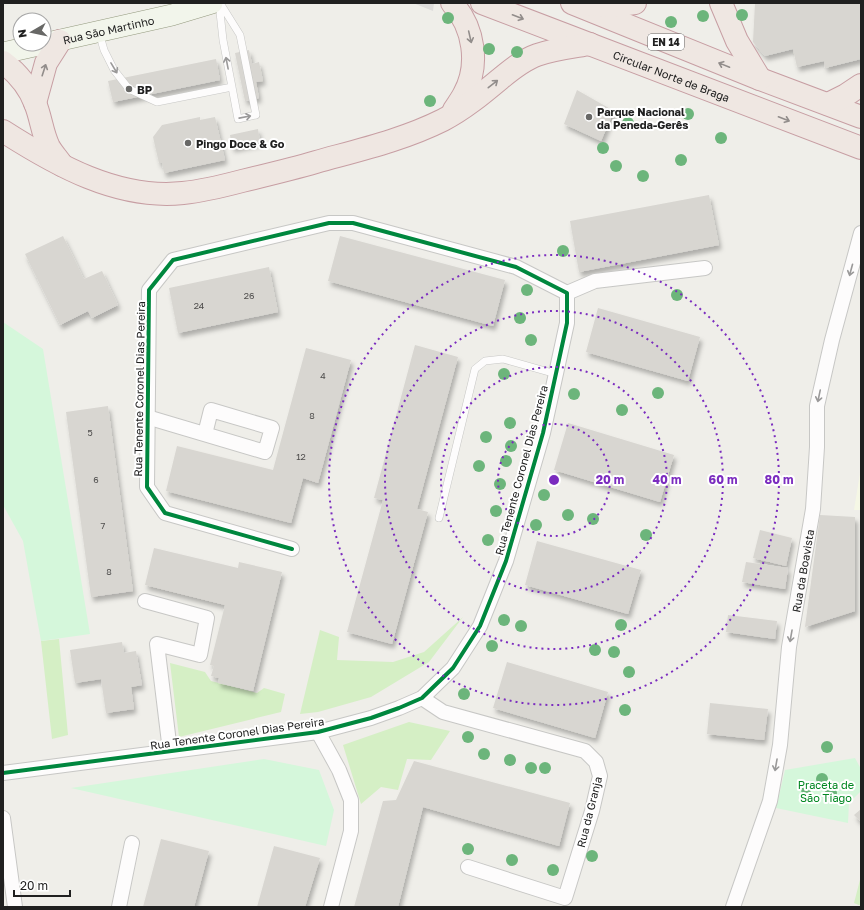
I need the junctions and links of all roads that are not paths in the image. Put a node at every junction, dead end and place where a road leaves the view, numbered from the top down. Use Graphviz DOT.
graph roads {
  1 [pos="212,3"];
  2 [pos="219,3"];
  3 [pos="452,3"];
  4 [pos="482,3"];
  5 [pos="572,3"];
  6 [pos="635,3"];
  7 [pos="722,3"];
  8 [pos="99,32"];
  9 [pos="60,41"];
  10 [pos="590,44"];
  11 [pos="3,54"];
  12 [pos="3,62"];
  13 [pos="760,79"];
  14 [pos="861,85"];
  15 [pos="232,87"];
  16 [pos="35,103"];
  17 [pos="828,104"];
  18 [pos="450,116"];
  19 [pos="861,117"];
  20 [pos="41,125"];
  21 [pos="4,131"];
  22 [pos="861,148"];
  23 [pos="31,149"];
  24 [pos="62,165"];
  25 [pos="861,233"];
  26 [pos="705,268"];
  27 [pos="567,293"];
  28 [pos="556,374"];
  29 [pos="147,417"];
  30 [pos="205,434"];
  31 [pos="439,518"];
  32 [pos="292,549"];
  33 [pos="145,601"];
  34 [pos="422,698"];
  35 [pos="318,732"];
  36 [pos="170,751"];
  37 [pos="3,773"];
  38 [pos="3,818"];
  39 [pos="132,843"];
  40 [pos="468,867"];
  41 [pos="15,907"];
  42 [pos="119,907"];
  43 [pos="331,907"];
  44 [pos="733,907"];
  1 -- 8 [label="main road, Rua São Martinho"];
  15 -- 2 [label="lane, one-way"];
  15 -- 2 [label="lane, one-way"];
  3 -- 18 [label="highway, one-way"];
  4 -- 10 [label="highway, Circular Norte de Braga / EN 14, one-way"];
  5 -- 6 [label="highway"];
  13 -- 5 [label="highway, EN 14, one-way"];
  7 -- 13 [label="highway"];
  8 -- 9 [label="main road, Rua São Martinho"];
  8 -- 15 [label="lane, one-way"];
  9 -- 11 [label="main road, Rua São Martinho"];
  16 -- 9 [label="highway, one-way"];
  18 -- 10 [label="highway, one-way"];
  10 -- 22 [label="highway, Circular Norte de Braga / EN 14, one-way"];
  12 -- 16 [label="highway"];
  13 -- 17 [label="highway, EN 14"];
  14 -- 17 [label="highway"];
  16 -- 20 [label="highway"];
  17 -- 19 [label="highway, EN 14"];
  18 -- 24 [label="highway"];
  20 -- 23 [label="highway"];
  20 -- 24 [label="highway"];
  21 -- 23 [label="highway"];
  23 -- 24 [label="highway"];
  25 -- 44 [label="street, Rua da Boavista, one-way"];
  26 -- 27 [label="street"];
  27 -- 28 [label="street, Rua Tenente Coronel Dias Pereira"];
  27 -- 29 [label="street, Rua Tenente Coronel Dias Pereira"];
  28 -- 31 [label="lane"];
  28 -- 34 [label="street, Rua Tenente Coronel Dias Pereira"];
  29 -- 30 [label="street, Rua Tenente Coronel Dias Pereira"];
  29 -- 32 [label="street, Rua Tenente Coronel Dias Pereira"];
  33 -- 36 [label="street"];
  34 -- 35 [label="street, Rua Tenente Coronel Dias Pereira"];
  34 -- 40 [label="street, Rua da Granja"];
  35 -- 36 [label="street, Rua Tenente Coronel Dias Pereira"];
  35 -- 43 [label="street"];
  36 -- 37 [label="street, Rua Tenente Coronel Dias Pereira"];
  38 -- 41 [label="street"];
  39 -- 42 [label="street"];
}
